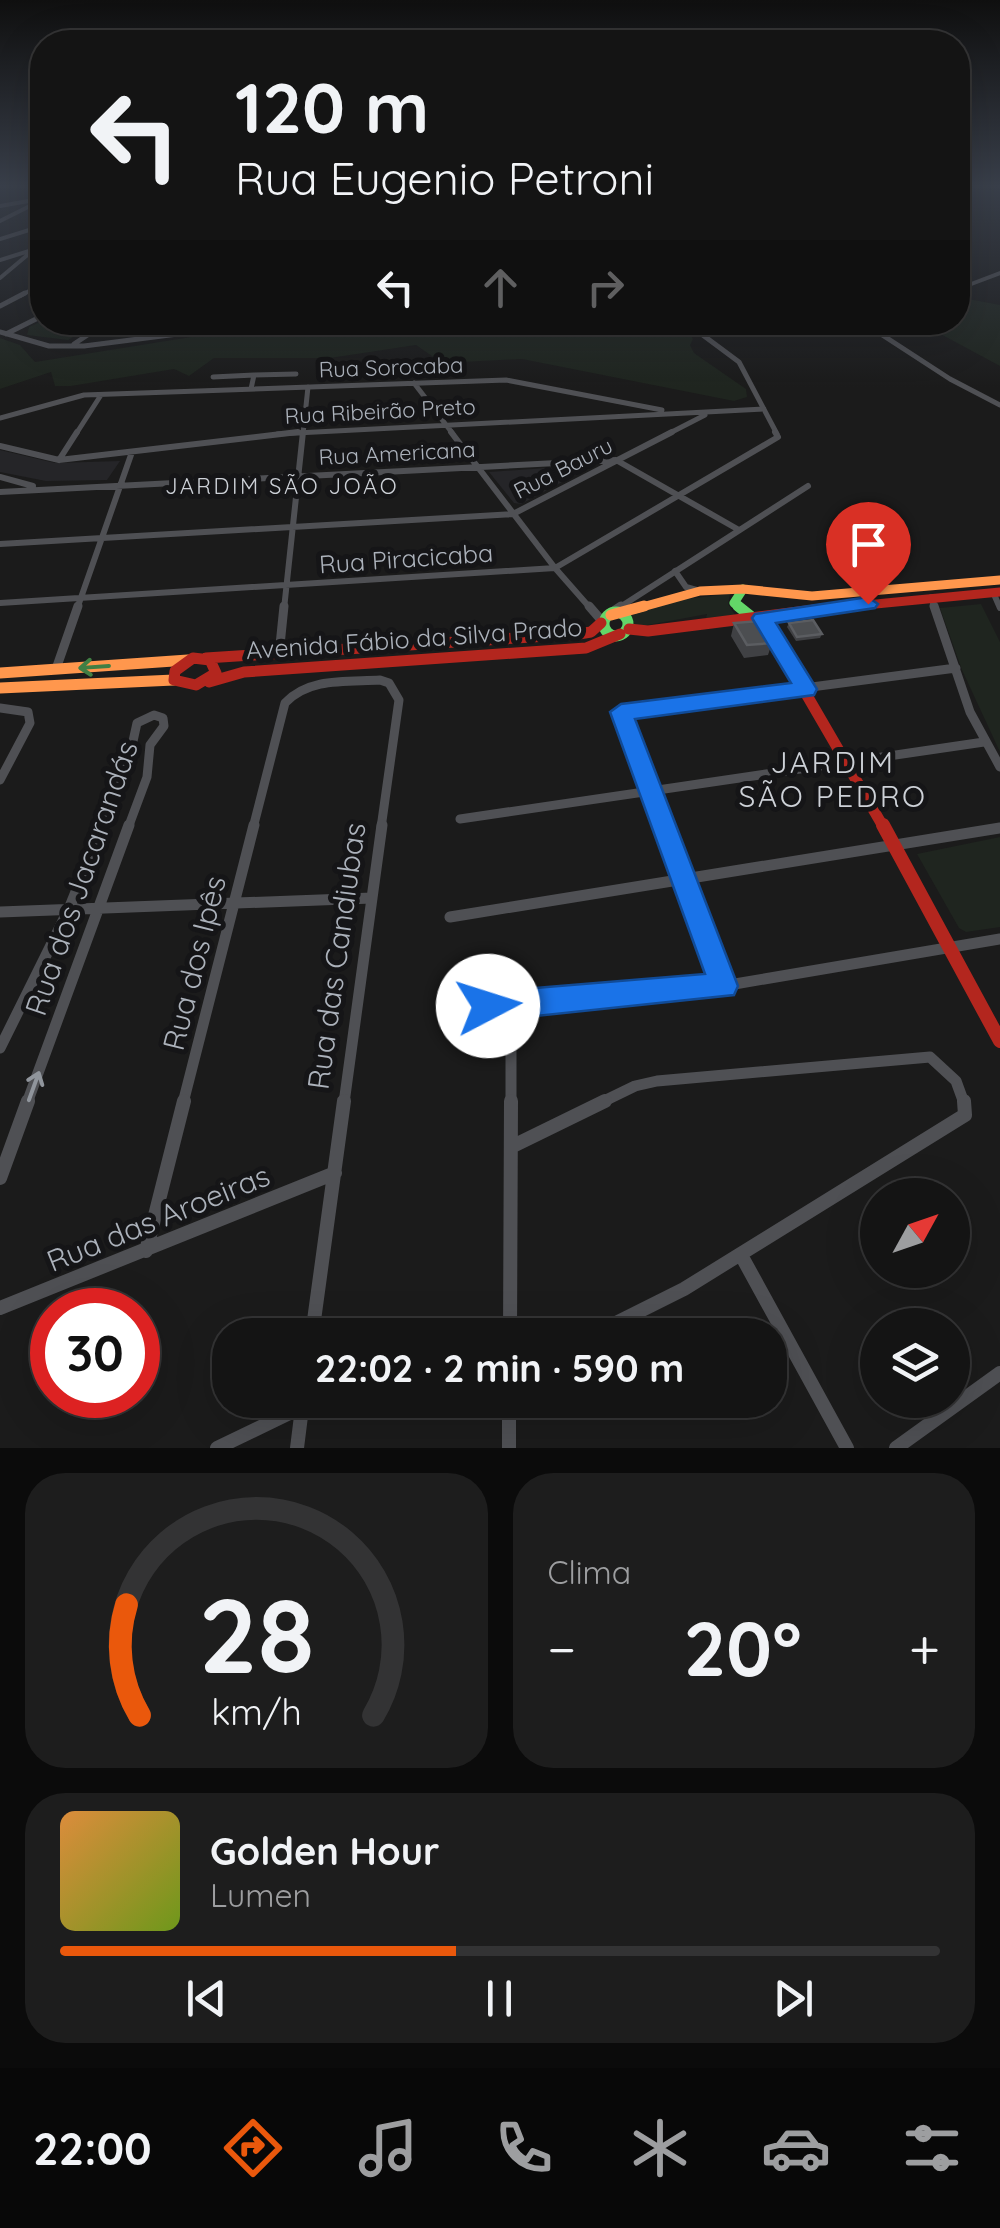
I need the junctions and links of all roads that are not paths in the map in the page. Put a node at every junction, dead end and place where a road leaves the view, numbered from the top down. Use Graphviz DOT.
graph roads {
  1 [pos="28,252"];
  2 [pos="30,253"];
  3 [pos="3,260"];
  4 [pos="21,262"];
  5 [pos="1000,273"];
  6 [pos="0,278"];
  7 [pos="970,284"];
  8 [pos="30,290"];
  9 [pos="0,306"];
  10 [pos="30,321"];
  11 [pos="3,333"];
  12 [pos="88,335"];
  13 [pos="146,335"];
  14 [pos="703,335"];
  15 [pos="882,335"];
  16 [pos="72,346"];
  17 [pos="296,374"];
  18 [pos="254,375"];
  19 [pos="213,377"];
  20 [pos="414,383"];
  21 [pos="308,387"];
  22 [pos="251,389"];
  23 [pos="102,394"];
  24 [pos="1000,405"];
  25 [pos="764,408"];
  26 [pos="712,412"];
  27 [pos="680,413"];
  28 [pos="0,418"];
  29 [pos="445,425"];
  30 [pos="305,431"];
  31 [pos="0,446"];
  32 [pos="132,452"];
  33 [pos="59,460"];
  34 [pos="616,460"];
  35 [pos="478,466"];
  36 [pos="299,476"];
  37 [pos="0,478"];
  38 [pos="120,486"];
  39 [pos="808,486"];
  40 [pos="46,489"];
  41 [pos="0,492"];
  42 [pos="680,496"];
  43 [pos="513,514"];
  44 [pos="294,527"];
  45 [pos="739,530"];
  46 [pos="102,538"];
  47 [pos="0,544"];
  48 [pos="555,568"];
  49 [pos="675,571"];
  50 [pos="1000,580"];
  51 [pos="288,586"];
  52 [pos="742,589"];
  53 [pos="766,590"];
  54 [pos="700,591"];
  55 [pos="996,592"];
  56 [pos="930,597"];
  57 [pos="81,598"];
  58 [pos="0,603"];
  59 [pos="1000,608"];
  60 [pos="763,617"];
  61 [pos="605,619"];
  62 [pos="625,632"];
  63 [pos="279,654"];
  64 [pos="206,658"];
  65 [pos="188,660"];
  66 [pos="956,668"];
  67 [pos="56,670"];
  68 [pos="0,673"];
  69 [pos="174,680"];
  70 [pos="209,682"];
  71 [pos="0,688"];
  72 [pos="806,689"];
  73 [pos="295,690"];
  74 [pos="0,708"];
  75 [pos="984,742"];
  76 [pos="846,762"];
  77 [pos="1000,767"];
  78 [pos="0,780"];
  79 [pos="650,790"];
  80 [pos="460,819"];
  81 [pos="1000,828"];
  82 [pos="896,848"];
  83 [pos="684,878"];
  84 [pos="372,898"];
  85 [pos="236,902"];
  86 [pos="100,908"];
  87 [pos="68,909"];
  88 [pos="0,912"];
  89 [pos="450,917"];
  90 [pos="1000,938"];
  91 [pos="951,948"];
  92 [pos="724,986"];
  93 [pos="450,1010"];
  94 [pos="510,1025"];
  95 [pos="1000,1040"];
  96 [pos="0,1048"];
  97 [pos="512,1146"];
  98 [pos="335,1173"];
  99 [pos="0,1178"];
  100 [pos="146,1251"];
  101 [pos="740,1254"];
  102 [pos="0,1308"];
  103 [pos="314,1318"];
  104 [pos="510,1318"];
  105 [pos="626,1318"];
  106 [pos="1000,1373"];
  107 [pos="275,1418"];
  108 [pos="300,1418"];
  109 [pos="509,1418"];
  110 [pos="218,1448"];
  111 [pos="297,1448"];
  112 [pos="509,1448"];
  113 [pos="847,1448"];
  114 [pos="896,1448"];
  1 -- 3 [label="street"];
  2 -- 4 [label="street"];
  3 -- 4 [label="street"];
  4 -- 6 [label="street"];
  5 -- 7 [label="street"];
  8 -- 9 [label="street"];
  10 -- 11 [label="street"];
  11 -- 16 [label="street"];
  12 -- 16 [label="street"];
  13 -- 16 [label="street"];
  14 -- 25 [label="street"];
  15 -- 24 [label="street"];
  17 -- 18 [label="street"];
  18 -- 19 [label="street"];
  18 -- 22 [label="street"];
  20 -- 21 [label="street, Rua Sorocaba"];
  20 -- 27 [label="street, Rua Sorocaba"];
  20 -- 29 [label="street"];
  21 -- 22 [label="street, Rua Sorocaba"];
  21 -- 30 [label="street"];
  22 -- 23 [label="street, Rua Sorocaba"];
  23 -- 28 [label="street"];
  23 -- 33 [label="street"];
  25 -- 26 [label="street, Rua Ribeirão Preto"];
  25 -- 42 [label="street, Rua Piracicaba"];
  26 -- 27 [label="street, Rua Ribeirão Preto"];
  26 -- 34 [label="street, Rua Bauru"];
  27 -- 29 [label="street, Rua Ribeirão Preto"];
  29 -- 30 [label="street, Rua Ribeirão Preto"];
  29 -- 35 [label="street"];
  30 -- 32 [label="street, Rua Ribeirão Preto"];
  30 -- 36 [label="street"];
  31 -- 33 [label="street, Rua Ribeirão Preto"];
  32 -- 33 [label="street, Rua Ribeirão Preto"];
  32 -- 38 [label="street"];
  34 -- 35 [label="street, Rua Americana"];
  34 -- 42 [label="street"];
  34 -- 43 [label="street, Rua Bauru"];
  35 -- 36 [label="street, Rua Americana"];
  35 -- 43 [label="street"];
  36 -- 38 [label="street, Rua Americana"];
  36 -- 44 [label="street"];
  37 -- 40 [label="street"];
  38 -- 40 [label="street, Rua Americana"];
  38 -- 46 [label="street"];
  39 -- 45 [label="street"];
  40 -- 41 [label="street, Rua Americana"];
  42 -- 45 [label="street"];
  42 -- 48 [label="street, Rua Piracicaba"];
  43 -- 44 [label="street, Rua Bauru"];
  43 -- 48 [label="street"];
  44 -- 46 [label="street, Rua Bauru"];
  44 -- 51 [label="street"];
  45 -- 49 [label="street"];
  46 -- 47 [label="street, Rua Bauru"];
  46 -- 57 [label="street"];
  48 -- 51 [label="street, Rua Piracicaba"];
  48 -- 61 [label="street"];
  49 -- 54 [label="street"];
  49 -- 61 [label="street"];
  50 -- 53 [label="main road, Avenida Fábio da Silva Prado"];
  51 -- 57 [label="street, Rua Piracicaba"];
  51 -- 63 [label="street"];
  52 -- 53 [label="main road, Avenida Fábio da Silva Prado"];
  52 -- 54 [label="main road, Avenida Fábio da Silva Prado"];
  52 -- 60 [label="main road"];
  53 -- 60 [label="main road"];
  54 -- 61 [label="main road, Avenida Fábio da Silva Prado"];
  55 -- 56 [label="main road, Avenida Fábio da Silva Prado"];
  55 -- 59 [label="street"];
  56 -- 60 [label="main road, Avenida Fábio da Silva Prado"];
  56 -- 66 [label="street"];
  57 -- 58 [label="street, Rua Piracicaba"];
  57 -- 67 [label="street"];
  60 -- 62 [label="main road, Avenida Fábio da Silva Prado"];
  60 -- 72 [label="main road"];
  61 -- 62 [label="main road"];
  61 -- 62 [label="main road"];
  61 -- 63 [label="main road, Avenida Fábio da Silva Prado"];
  62 -- 70 [label="main road, Avenida Fábio da Silva Prado"];
  63 -- 64 [label="main road, Avenida Fábio da Silva Prado"];
  64 -- 65 [label="main road"];
  64 -- 70 [label="main road"];
  65 -- 67 [label="main road, one-way"];
  65 -- 69 [label="main road"];
  66 -- 72 [label="street"];
  66 -- 75 [label="street"];
  67 -- 68 [label="main road"];
  69 -- 70 [label="main road"];
  69 -- 71 [label="main road"];
  72 -- 76 [label="main road"];
  72 -- 79 [label="street"];
  73 -- 84 [label="street, Rua das Candiubas"];
  73 -- 85 [label="street, Rua dos Ipês"];
  74 -- 78 [label="street"];
  75 -- 76 [label="street"];
  75 -- 77 [label="street"];
  76 -- 79 [label="street"];
  76 -- 82 [label="main road"];
  79 -- 80 [label="street"];
  79 -- 83 [label="street"];
  81 -- 82 [label="street"];
  82 -- 83 [label="street"];
  82 -- 91 [label="main road"];
  83 -- 89 [label="street"];
  83 -- 92 [label="street"];
  84 -- 85 [label="street"];
  84 -- 98 [label="street, Rua das Candiubas"];
  85 -- 86 [label="street"];
  85 -- 100 [label="street, Rua dos Ipês"];
  86 -- 87 [label="street"];
  86 -- 87 [label="street, Rua dos Jacarandás"];
  99 -- 86 [label="street, Rua dos Jacarandás, one-way"];
  87 -- 88 [label="street"];
  87 -- 96 [label="street"];
  90 -- 91 [label="street"];
  91 -- 92 [label="street"];
  91 -- 95 [label="main road"];
  92 -- 93 [label="street"];
  94 -- 97 [label="street"];
  97 -- 101 [label="street"];
  97 -- 104 [label="street"];
  98 -- 100 [label="street, Rua das Aroeiras"];
  98 -- 103 [label="street, Rua das Candiubas"];
  100 -- 102 [label="street, Rua das Aroeiras"];
  101 -- 105 [label="street"];
  101 -- 113 [label="street"];
  106 -- 114 [label="street"];
  107 -- 110 [label="street"];
  108 -- 111 [label="street"];
  109 -- 112 [label="street"];
}
